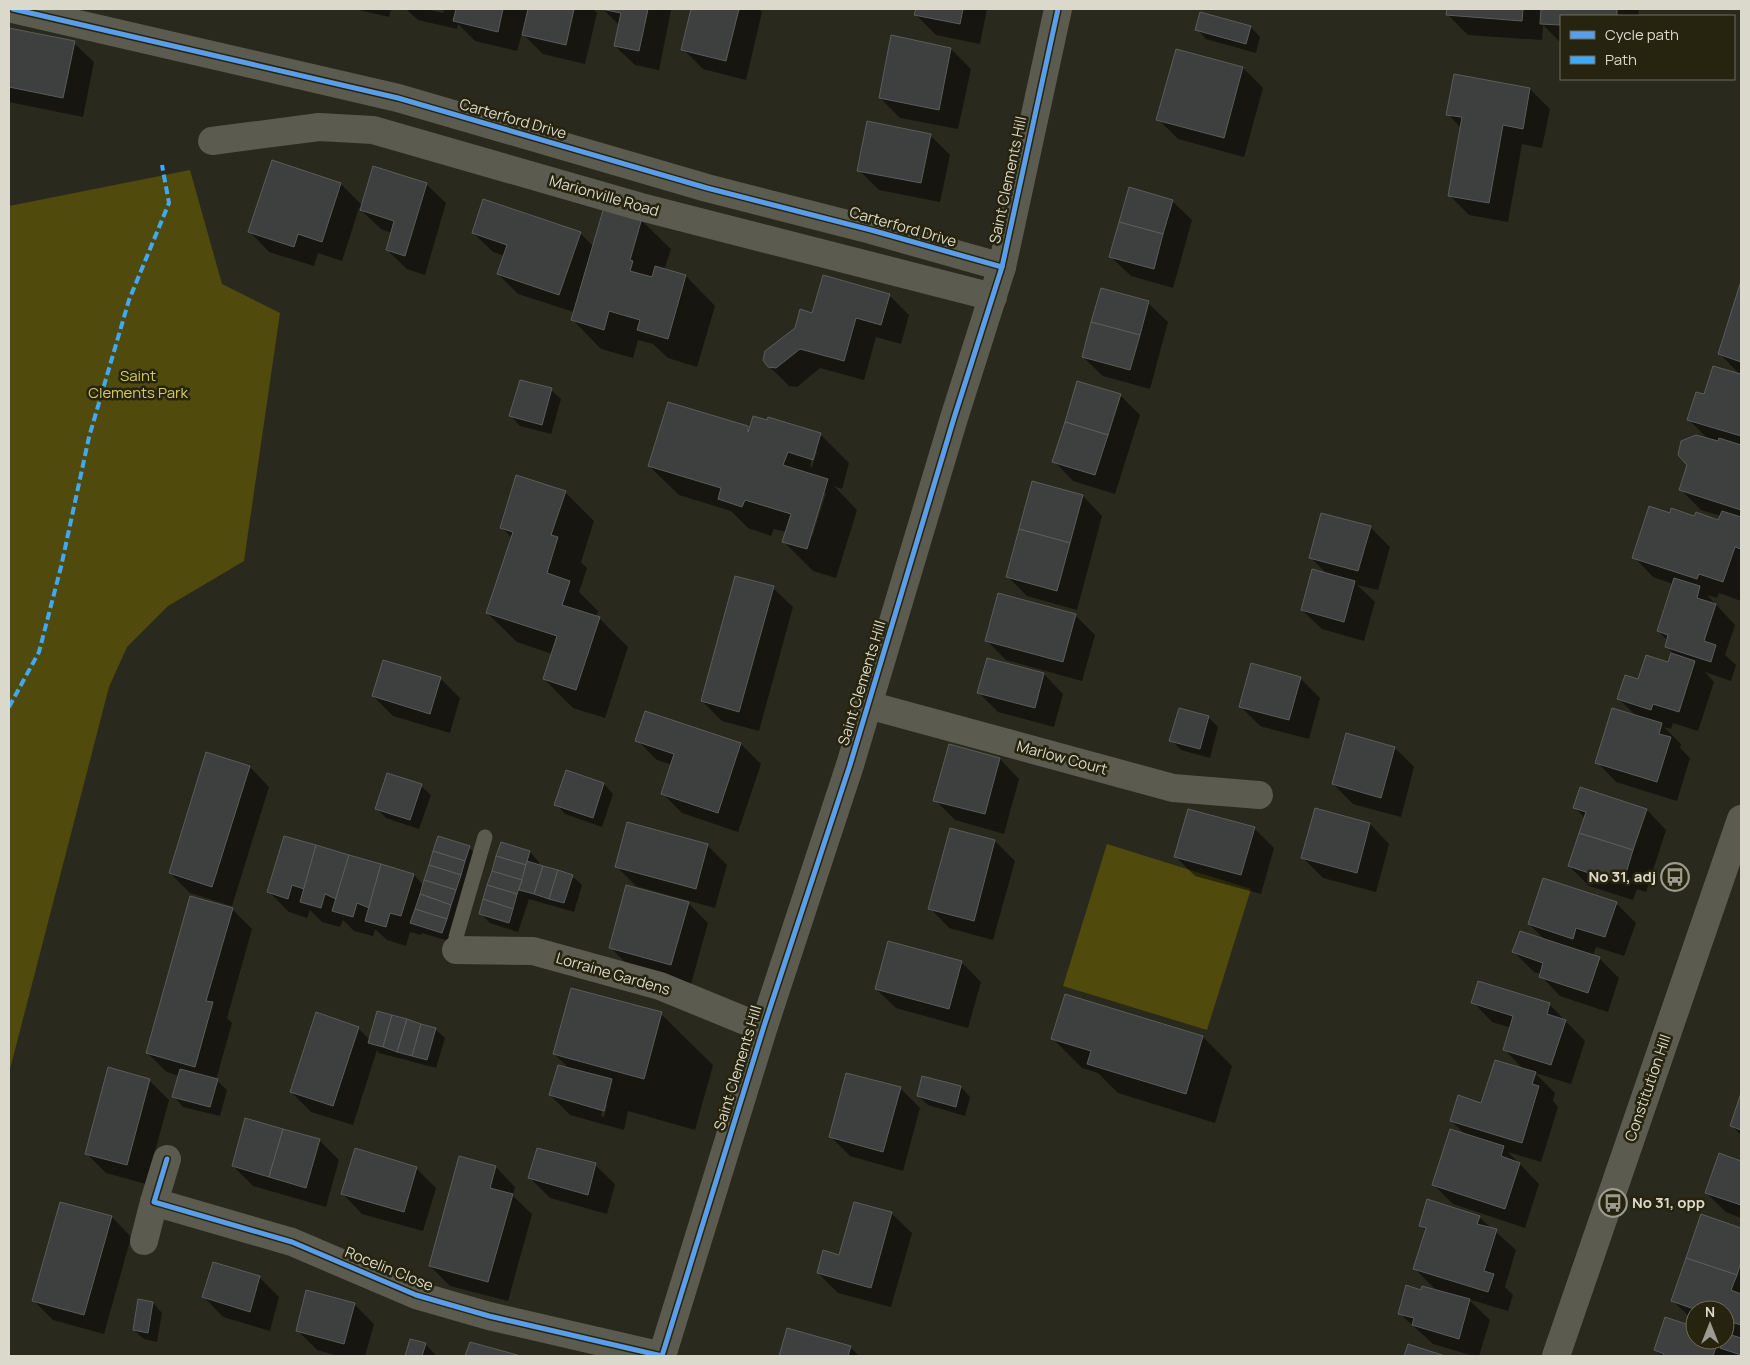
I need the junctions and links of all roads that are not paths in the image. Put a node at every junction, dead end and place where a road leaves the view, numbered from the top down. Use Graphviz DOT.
graph roads {
  1 [pos="13,9"];
  2 [pos="1058,9"];
  3 [pos="212,141"];
  4 [pos="1002,268"];
  5 [pos="993,297"];
  6 [pos="868,705"];
  7 [pos="1259,795"];
  8 [pos="1741,819"];
  9 [pos="486,837"];
  10 [pos="456,944"];
  11 [pos="764,1026"];
  12 [pos="167,1159"];
  13 [pos="154,1202"];
  14 [pos="144,1241"];
  15 [pos="662,1356"];
  16 [pos="1556,1356"];
  1 -- 4 [label="street, Carterford Drive"];
  2 -- 4 [label="street, Saint Clements Hill"];
  3 -- 5 [label="street, Marionville Road"];
  4 -- 5 [label="street, Saint Clements Hill"];
  5 -- 6 [label="street, Saint Clements Hill"];
  6 -- 7 [label="street, Marlow Court"];
  6 -- 11 [label="street, Saint Clements Hill"];
  8 -- 16 [label="street, Constitution Hill"];
  9 -- 10 [label="lane"];
  10 -- 11 [label="street, Lorraine Gardens"];
  11 -- 15 [label="street, Saint Clements Hill"];
  12 -- 13 [label="street"];
  13 -- 14 [label="street"];
  13 -- 15 [label="street, Rocelin Close"];
}
